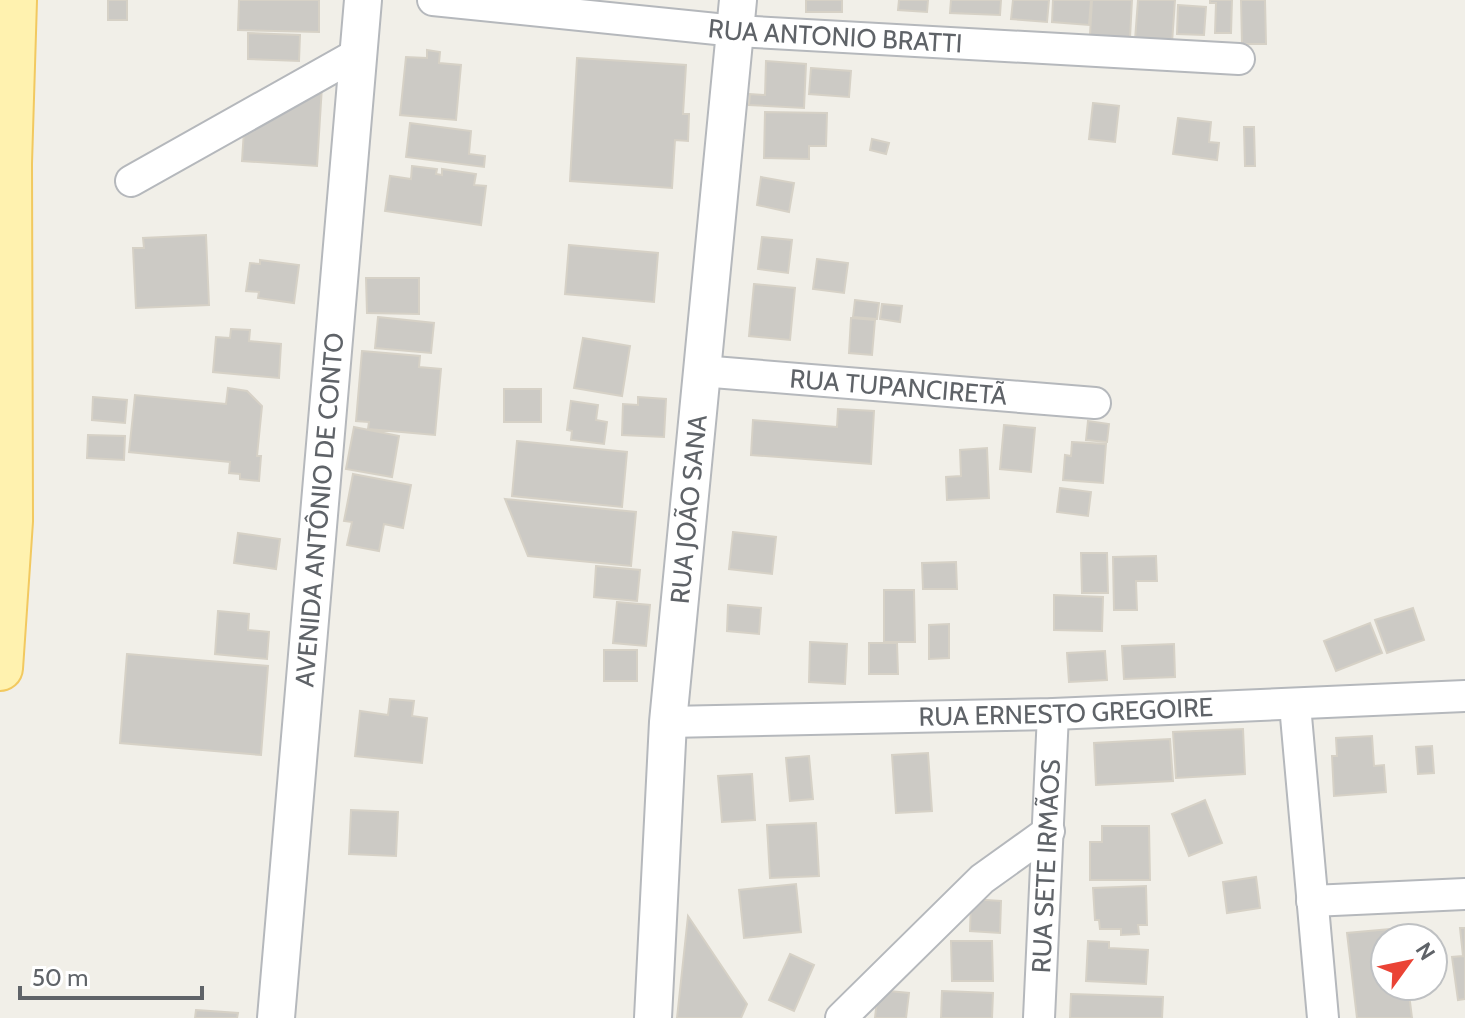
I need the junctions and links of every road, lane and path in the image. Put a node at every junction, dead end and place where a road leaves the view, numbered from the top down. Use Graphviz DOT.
graph roads {
  1 [pos="14,0"];
  2 [pos="363,0"];
  3 [pos="433,0"];
  4 [pos="737,16"];
  5 [pos="357,54"];
  6 [pos="1239,59"];
  7 [pos="5,170"];
  8 [pos="131,181"];
  9 [pos="701,371"];
  10 [pos="1095,403"];
  11 [pos="0,668"];
  12 [pos="1465,696"];
  13 [pos="1295,705"];
  14 [pos="1053,714"];
  15 [pos="668,722"];
  16 [pos="1049,831"];
  17 [pos="1465,894"];
  18 [pos="1312,901"];
  19 [pos="276,1018"];
  20 [pos="653,1018"];
  21 [pos="841,1018"];
  22 [pos="1039,1018"];
  23 [pos="1323,1018"];
  1 -- 7 [label="main road"];
  2 -- 5 [label="street, AVENIDA ANTÔNIO DE CONTO"];
  3 -- 4 [label="street, RUA ANTONIO BRATTI"];
  4 -- 6 [label="street, RUA ANTONIO BRATTI"];
  4 -- 9 [label="street, RUA JOÃO SANA"];
  5 -- 8 [label="street"];
  5 -- 19 [label="street, AVENIDA ANTÔNIO DE CONTO"];
  7 -- 11 [label="main road"];
  9 -- 10 [label="street, RUA TUPANCIRETÃ"];
  9 -- 15 [label="street, RUA JOÃO SANA"];
  12 -- 13 [label="street, RUA ERNESTO GREGOIRE"];
  13 -- 14 [label="street, RUA ERNESTO GREGOIRE"];
  13 -- 18 [label="street"];
  14 -- 15 [label="street, RUA ERNESTO GREGOIRE"];
  14 -- 16 [label="street, RUA SETE IRMÃOS"];
  15 -- 20 [label="street, RUA JOÃO SANA"];
  16 -- 21 [label="street"];
  16 -- 22 [label="street, RUA SETE IRMÃOS"];
  17 -- 18 [label="street"];
  18 -- 23 [label="street"];
}
